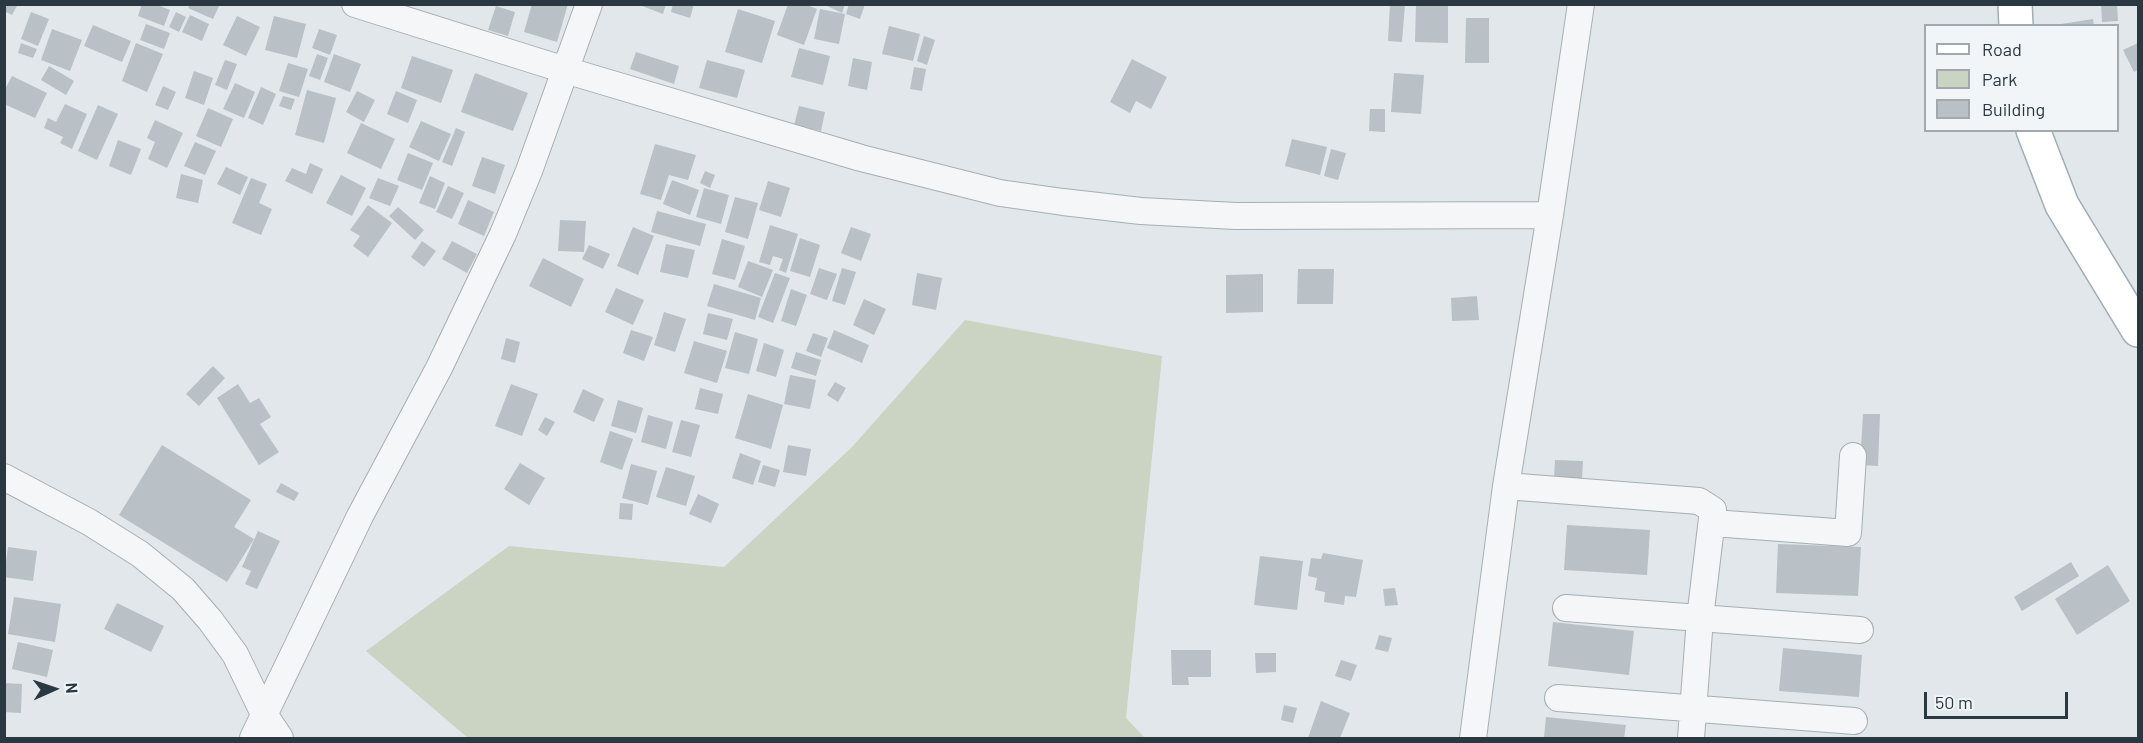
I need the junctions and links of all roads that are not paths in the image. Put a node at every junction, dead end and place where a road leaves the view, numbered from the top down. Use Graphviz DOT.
graph roads {
  1 [pos="355,4"];
  2 [pos="589,4"];
  3 [pos="1581,4"];
  4 [pos="2015,4"];
  5 [pos="2016,24"];
  6 [pos="565,70"];
  7 [pos="2034,132"];
  8 [pos="1550,215"];
  9 [pos="2139,330"];
  10 [pos="1853,456"];
  11 [pos="4,477"];
  12 [pos="1506,486"];
  13 [pos="1713,523"];
  14 [pos="1566,608"];
  15 [pos="1700,618"];
  16 [pos="1860,630"];
  17 [pos="1558,698"];
  18 [pos="1694,708"];
  19 [pos="264,714"];
  20 [pos="1854,721"];
  21 [pos="253,738"];
  22 [pos="280,738"];
  23 [pos="1473,738"];
  24 [pos="1691,738"];
  1 -- 6 [label="street"];
  2 -- 6 [label="street"];
  3 -- 8 [label="street"];
  4 -- 5 [label="main road"];
  6 -- 8 [label="street"];
  6 -- 19 [label="street"];
  7 -- 9 [label="main road"];
  8 -- 12 [label="street"];
  10 -- 13 [label="street"];
  11 -- 19 [label="street"];
  12 -- 13 [label="street"];
  12 -- 23 [label="street"];
  13 -- 15 [label="street"];
  14 -- 15 [label="street"];
  15 -- 16 [label="street"];
  15 -- 18 [label="street"];
  17 -- 18 [label="street"];
  18 -- 20 [label="street"];
  18 -- 24 [label="street"];
  19 -- 21 [label="street"];
  19 -- 22 [label="street"];
}
